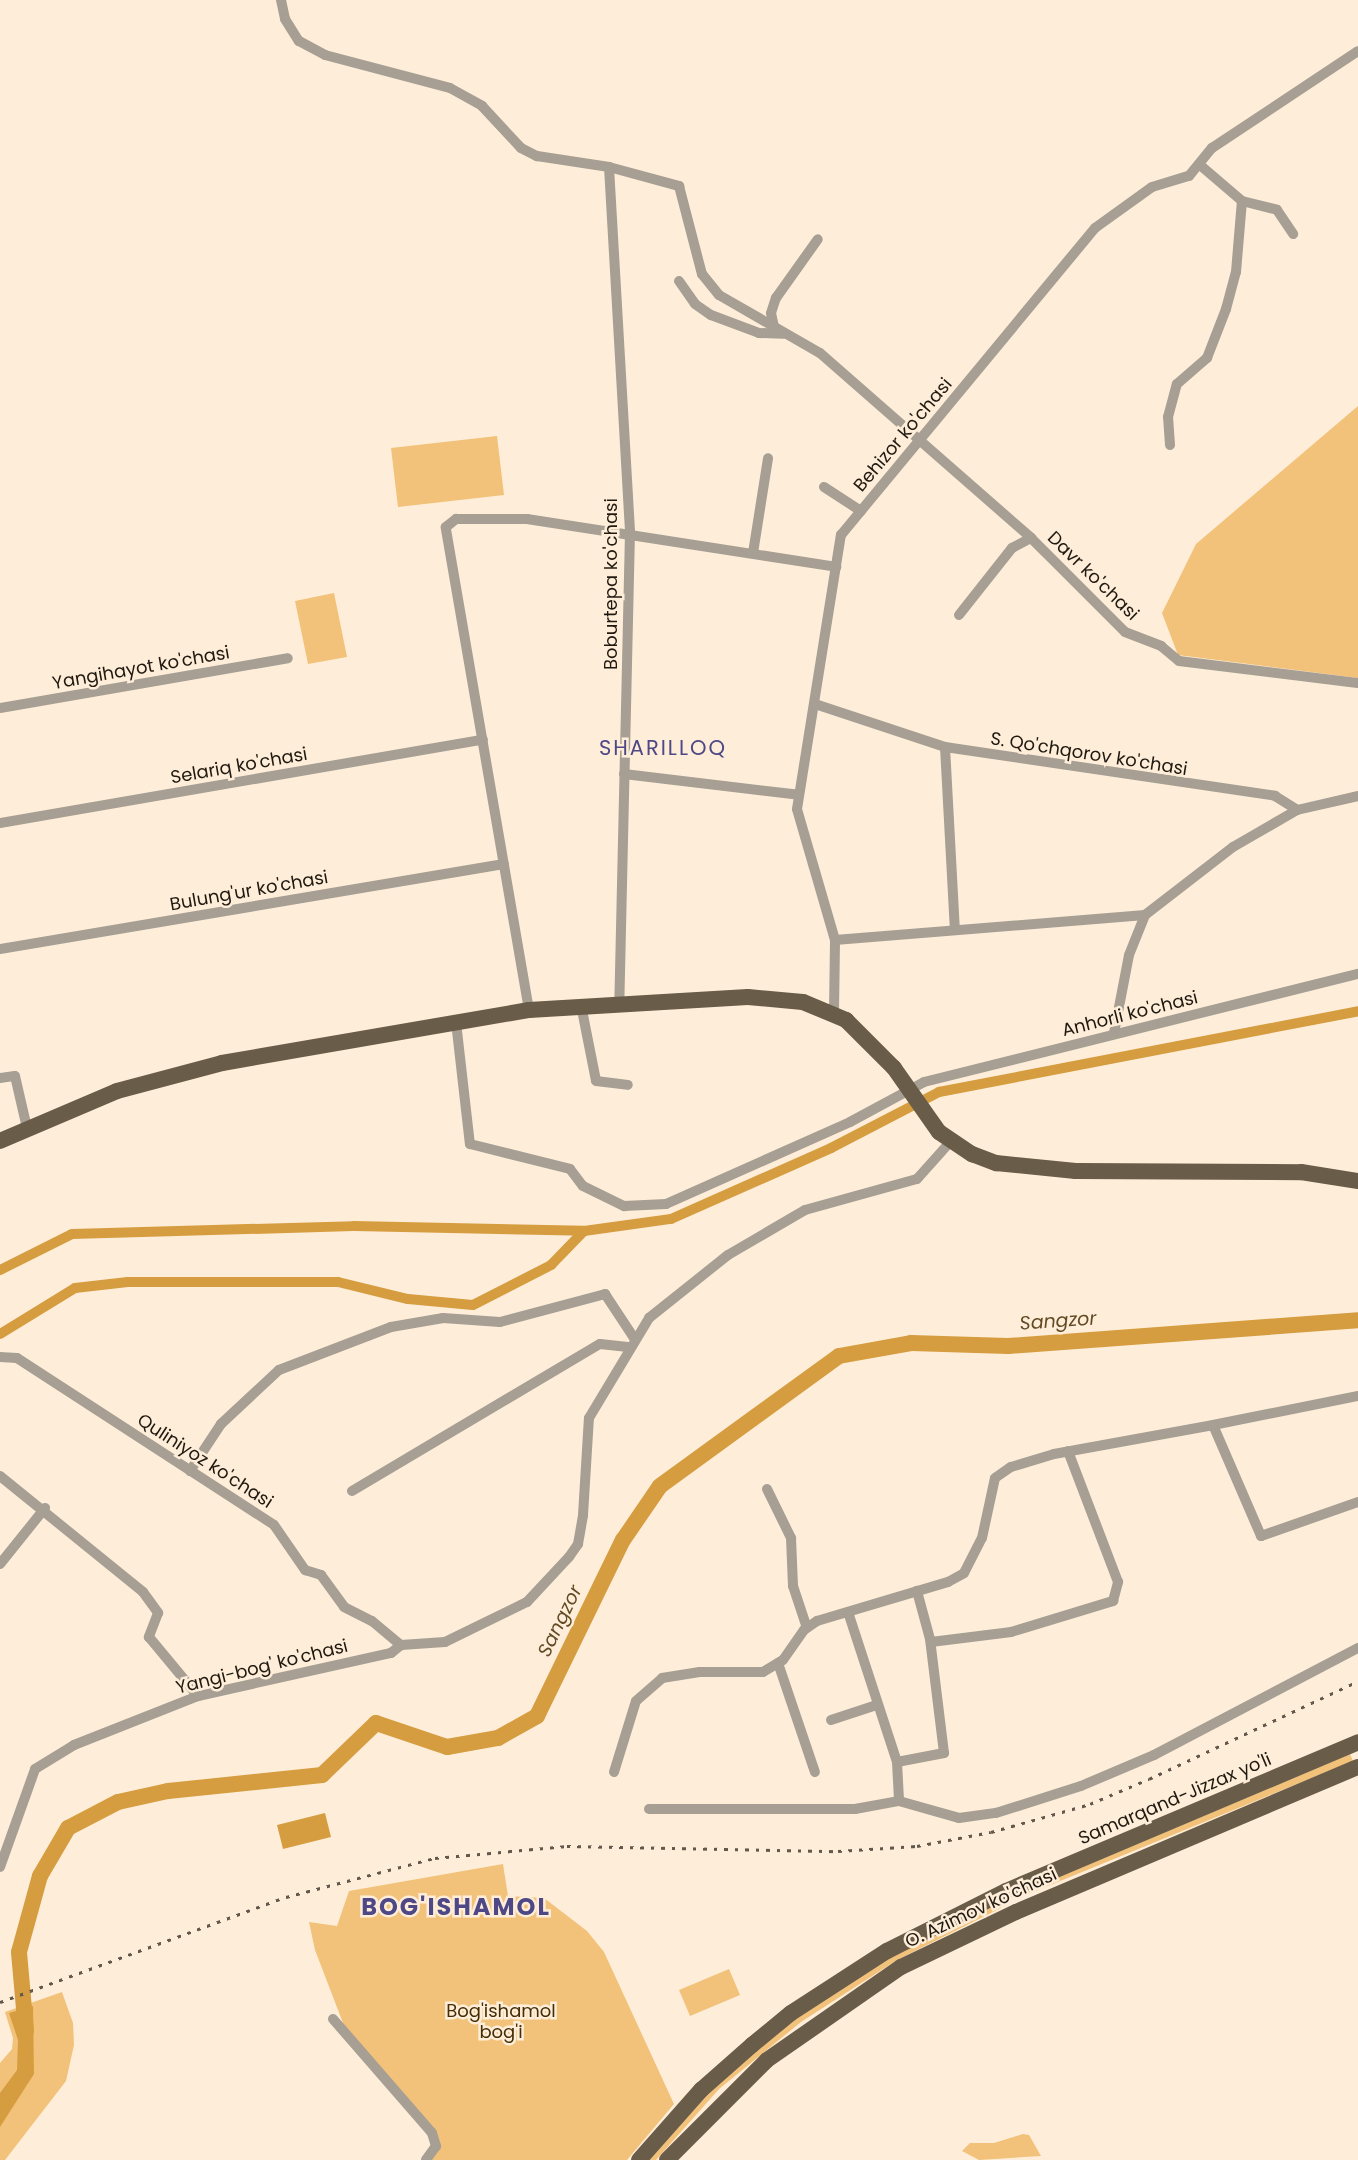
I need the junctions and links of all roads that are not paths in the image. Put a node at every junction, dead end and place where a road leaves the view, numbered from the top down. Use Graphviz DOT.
graph roads {
  1 [pos="281,0"];
  2 [pos="1358,51"];
  3 [pos="1200,165"];
  4 [pos="609,167"];
  5 [pos="1242,201"];
  6 [pos="1293,234"];
  7 [pos="818,239"];
  8 [pos="680,281"];
  9 [pos="774,327"];
  10 [pos="787,335"];
  11 [pos="919,440"];
  12 [pos="1170,444"];
  13 [pos="768,458"];
  14 [pos="824,487"];
  15 [pos="861,511"];
  16 [pos="630,533"];
  17 [pos="1031,538"];
  18 [pos="753,553"];
  19 [pos="836,567"];
  20 [pos="959,615"];
  21 [pos="288,658"];
  22 [pos="1358,683"];
  23 [pos="815,704"];
  24 [pos="0,708"];
  25 [pos="483,740"];
  26 [pos="945,747"];
  27 [pos="624,774"];
  28 [pos="799,795"];
  29 [pos="1358,796"];
  30 [pos="1297,810"];
  31 [pos="0,823"];
  32 [pos="504,864"];
  33 [pos="1145,915"];
  34 [pos="955,930"];
  35 [pos="835,940"];
  36 [pos="0,949"];
  37 [pos="1358,974"];
  38 [pos="619,1002"];
  39 [pos="581,1005"];
  40 [pos="529,1010"];
  41 [pos="834,1013"];
  42 [pos="456,1022"];
  43 [pos="1114,1033"];
  44 [pos="0,1078"];
  45 [pos="628,1085"];
  46 [pos="911,1089"];
  47 [pos="27,1128"];
  48 [pos="0,1141"];
  49 [pos="951,1141"];
  50 [pos="1358,1181"];
  51 [pos="631,1343"];
  52 [pos="0,1357"];
  53 [pos="1358,1396"];
  54 [pos="1213,1425"];
  55 [pos="1068,1451"];
  56 [pos="190,1471"];
  57 [pos="0,1476"];
  58 [pos="767,1489"];
  59 [pos="352,1491"];
  60 [pos="1358,1502"];
  61 [pos="45,1508"];
  62 [pos="0,1564"];
  63 [pos="917,1591"];
  64 [pos="848,1612"];
  65 [pos="807,1628"];
  66 [pos="931,1642"];
  67 [pos="401,1645"];
  68 [pos="1358,1648"];
  69 [pos="778,1663"];
  70 [pos="198,1696"];
  71 [pos="877,1704"];
  72 [pos="831,1720"];
  73 [pos="1358,1742"];
  74 [pos="897,1762"];
  75 [pos="1358,1767"];
  76 [pos="614,1772"];
  77 [pos="815,1772"];
  78 [pos="899,1801"];
  79 [pos="649,1809"];
  80 [pos="0,1867"];
  81 [pos="1006,1891"];
  82 [pos="1016,1912"];
  83 [pos="333,2019"];
  84 [pos="426,2160"];
  85 [pos="639,2160"];
  86 [pos="667,2160"];
  1 -- 4 [label="street"];
  2 -- 3 [label="street, Behizor ko'chasi"];
  3 -- 5 [label="street"];
  3 -- 11 [label="street, Behizor ko'chasi"];
  4 -- 9 [label="street, Davr ko'chasi"];
  4 -- 16 [label="street, Boburtepa ko'chasi"];
  5 -- 6 [label="street"];
  5 -- 12 [label="street"];
  7 -- 9 [label="street"];
  8 -- 10 [label="street"];
  9 -- 10 [label="street, Davr ko'chasi"];
  10 -- 11 [label="street, Davr ko'chasi"];
  11 -- 15 [label="street, Behizor ko'chasi"];
  11 -- 17 [label="street, Davr ko'chasi"];
  13 -- 18 [label="street"];
  14 -- 15 [label="street"];
  15 -- 19 [label="street, Behizor ko'chasi"];
  16 -- 18 [label="street"];
  16 -- 25 [label="street"];
  16 -- 27 [label="street, Boburtepa ko'chasi"];
  17 -- 20 [label="street"];
  17 -- 22 [label="street, Davr ko'chasi"];
  18 -- 19 [label="street"];
  19 -- 23 [label="street, Behizor ko'chasi"];
  21 -- 24 [label="street, Yangihayot ko'chasi"];
  23 -- 26 [label="street, S. Qo'chqorov ko'chasi"];
  23 -- 28 [label="street, Behizor ko'chasi"];
  25 -- 31 [label="street, Selariq ko'chasi"];
  25 -- 32 [label="street"];
  26 -- 30 [label="street, S. Qo'chqorov ko'chasi"];
  26 -- 34 [label="street"];
  27 -- 28 [label="street"];
  27 -- 38 [label="street, Boburtepa ko'chasi"];
  28 -- 35 [label="street, Behizor ko'chasi"];
  29 -- 30 [label="street"];
  30 -- 33 [label="street"];
  32 -- 36 [label="street, Bulung'ur ko'chasi"];
  32 -- 40 [label="street"];
  33 -- 34 [label="street"];
  33 -- 43 [label="street"];
  34 -- 35 [label="street"];
  35 -- 41 [label="street, Behizor ko'chasi"];
  37 -- 43 [label="street, Anhorli ko'chasi"];
  38 -- 39 [label="main road"];
  38 -- 41 [label="main road"];
  39 -- 40 [label="main road"];
  39 -- 45 [label="street"];
  40 -- 42 [label="main road"];
  41 -- 46 [label="main road"];
  42 -- 46 [label="street, Anhorli ko'chasi"];
  42 -- 47 [label="main road"];
  43 -- 46 [label="street, Anhorli ko'chasi"];
  44 -- 47 [label="street"];
  46 -- 49 [label="main road"];
  47 -- 48 [label="main road"];
  49 -- 50 [label="main road"];
  49 -- 51 [label="street, Yangi-bog' ko'chasi"];
  51 -- 56 [label="street"];
  51 -- 59 [label="street"];
  51 -- 67 [label="street, Yangi-bog' ko'chasi"];
  52 -- 56 [label="street, Quliniyoz ko'chasi"];
  53 -- 54 [label="street"];
  54 -- 55 [label="street"];
  54 -- 60 [label="street"];
  55 -- 63 [label="street"];
  55 -- 66 [label="street"];
  56 -- 67 [label="street, Quliniyoz ko'chasi"];
  57 -- 61 [label="street"];
  58 -- 65 [label="street"];
  61 -- 62 [label="street"];
  61 -- 70 [label="street"];
  63 -- 64 [label="street"];
  63 -- 66 [label="street"];
  64 -- 65 [label="street"];
  64 -- 71 [label="street"];
  65 -- 69 [label="street"];
  66 -- 74 [label="street"];
  67 -- 70 [label="street, Yangi-bog' ko'chasi"];
  68 -- 78 [label="street"];
  69 -- 76 [label="street"];
  69 -- 77 [label="street"];
  70 -- 80 [label="street, Yangi-bog' ko'chasi"];
  71 -- 72 [label="street"];
  71 -- 74 [label="street"];
  73 -- 81 [label="main road, Samarqand-Jizzax yo'li"];
  74 -- 78 [label="street"];
  75 -- 82 [label="main road, O. Azimov ko'chasi"];
  78 -- 79 [label="street"];
  81 -- 82 [label="main road"];
  81 -- 85 [label="main road, O. Azimov ko'chasi"];
  82 -- 86 [label="main road, O. Azimov ko'chasi"];
  83 -- 84 [label="street"];
}
